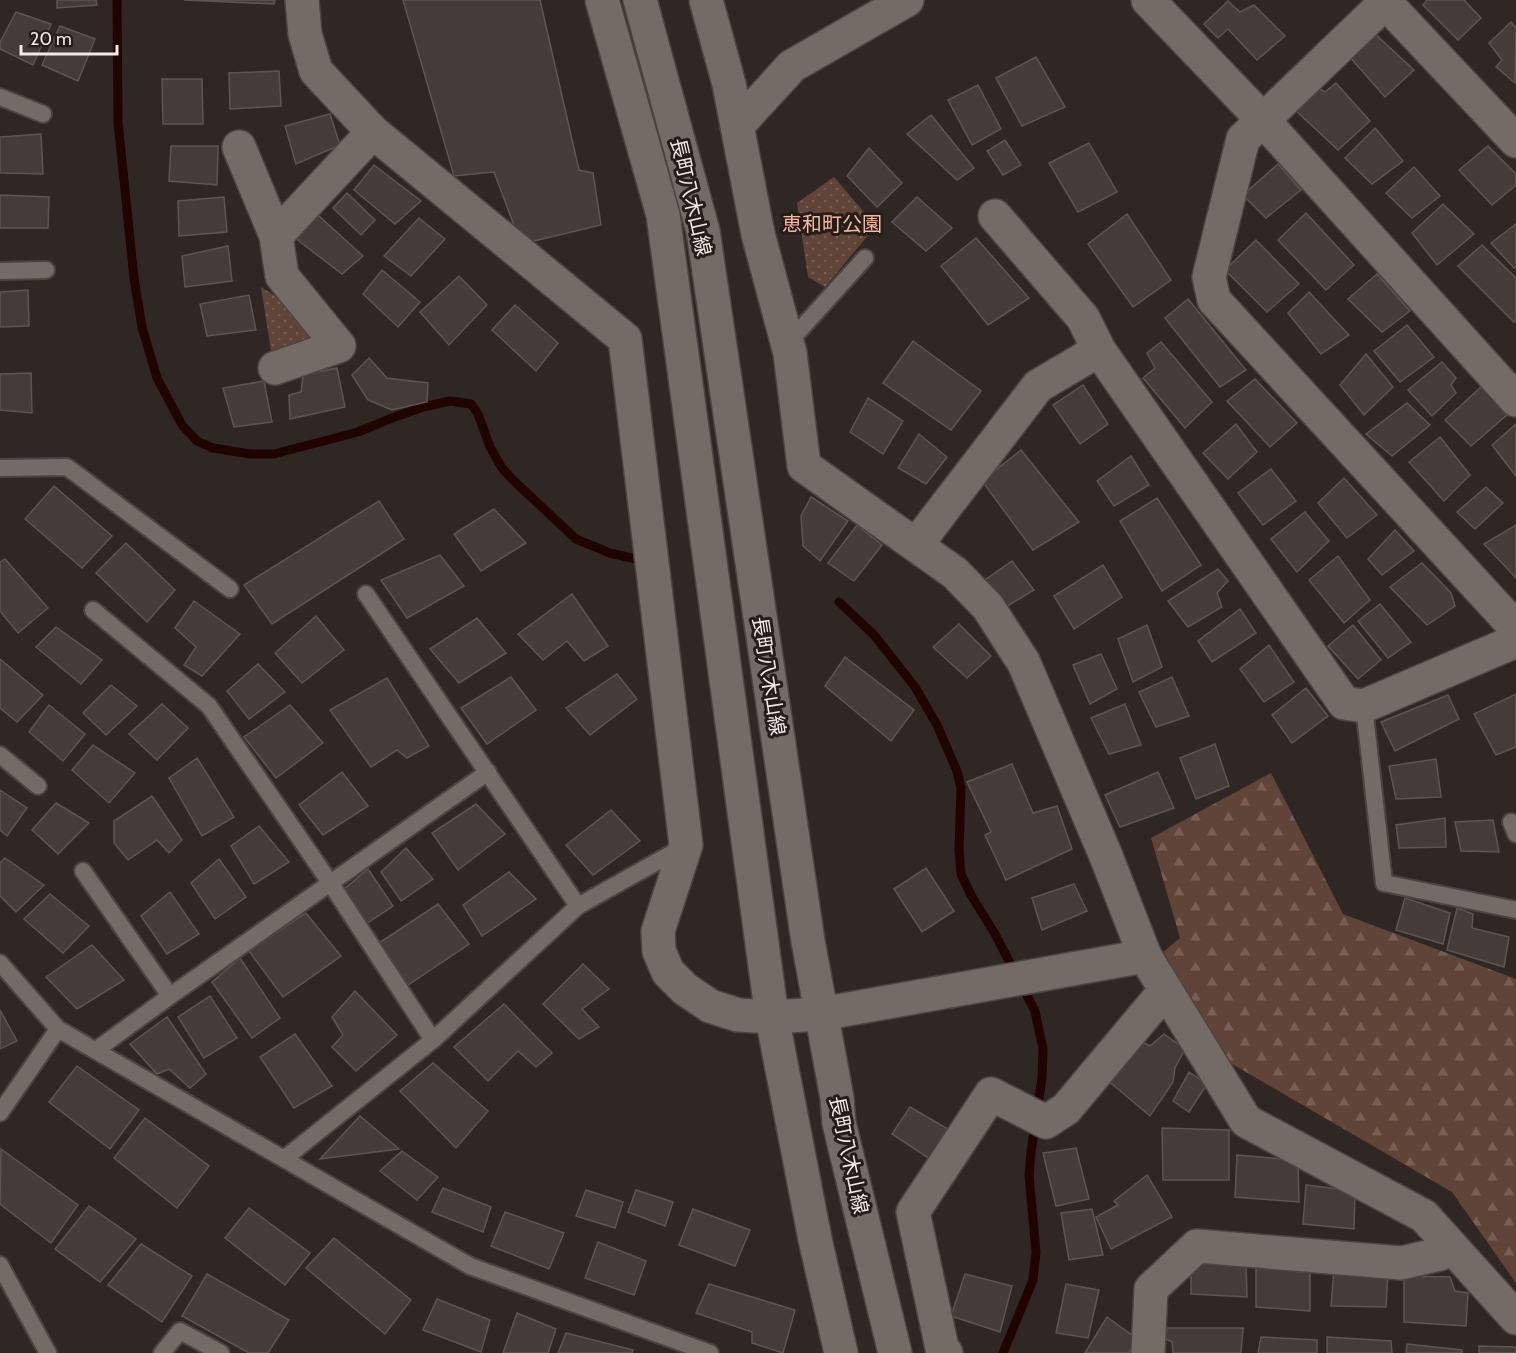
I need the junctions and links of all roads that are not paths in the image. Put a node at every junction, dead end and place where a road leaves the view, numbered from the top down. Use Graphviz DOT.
graph roads {
  1 [pos="302,0"];
  2 [pos="602,0"];
  3 [pos="640,0"];
  4 [pos="706,0"];
  5 [pos="907,0"];
  6 [pos="1148,0"];
  7 [pos="1385,1"];
  8 [pos="0,97"];
  9 [pos="43,114"];
  10 [pos="1263,120"];
  11 [pos="737,126"];
  12 [pos="373,132"];
  13 [pos="1516,141"];
  14 [pos="239,147"];
  15 [pos="995,216"];
  16 [pos="276,236"];
  17 [pos="865,258"];
  18 [pos="46,270"];
  19 [pos="0,271"];
  20 [pos="788,343"];
  21 [pos="1099,350"];
  22 [pos="274,368"];
  23 [pos="1516,400"];
  24 [pos="0,468"];
  25 [pos="916,545"];
  26 [pos="230,590"];
  27 [pos="366,594"];
  28 [pos="93,610"];
  29 [pos="1516,628"];
  30 [pos="1516,641"];
  31 [pos="1364,706"];
  32 [pos="0,755"];
  33 [pos="488,772"];
  34 [pos="38,786"];
  35 [pos="686,845"];
  36 [pos="83,871"];
  37 [pos="331,884"];
  38 [pos="578,906"];
  39 [pos="1516,910"];
  40 [pos="1145,956"];
  41 [pos="0,963"];
  42 [pos="1165,990"];
  43 [pos="170,996"];
  44 [pos="821,1014"];
  45 [pos="772,1017"];
  46 [pos="58,1029"];
  47 [pos="434,1040"];
  48 [pos="96,1050"];
  49 [pos="0,1113"];
  50 [pos="285,1158"];
  51 [pos="1451,1246"];
  52 [pos="0,1265"];
  53 [pos="1516,1318"];
  54 [pos="48,1353"];
  55 [pos="162,1353"];
  56 [pos="221,1353"];
  57 [pos="710,1353"];
  58 [pos="841,1353"];
  59 [pos="895,1353"];
  60 [pos="946,1353"];
  61 [pos="1149,1353"];
  1 -- 12 [label="street"];
  2 -- 45 [label="street"];
  3 -- 44 [label="street, 長町八木山線"];
  4 -- 11 [label="street"];
  5 -- 11 [label="street"];
  6 -- 10 [label="street"];
  7 -- 10 [label="street"];
  7 -- 13 [label="street"];
  8 -- 9 [label="lane"];
  10 -- 23 [label="street"];
  10 -- 29 [label="street"];
  11 -- 20 [label="street"];
  12 -- 16 [label="street"];
  12 -- 35 [label="street"];
  14 -- 16 [label="street"];
  15 -- 21 [label="street"];
  16 -- 22 [label="street"];
  17 -- 20 [label="lane"];
  18 -- 19 [label="lane"];
  20 -- 25 [label="street"];
  21 -- 25 [label="street"];
  21 -- 31 [label="street"];
  24 -- 26 [label="lane"];
  25 -- 40 [label="street"];
  27 -- 33 [label="lane"];
  28 -- 37 [label="lane"];
  30 -- 31 [label="street"];
  31 -- 39 [label="lane"];
  32 -- 34 [label="lane"];
  33 -- 37 [label="lane"];
  33 -- 38 [label="lane"];
  35 -- 38 [label="lane"];
  35 -- 45 [label="street"];
  36 -- 43 [label="lane"];
  37 -- 43 [label="lane"];
  37 -- 47 [label="lane"];
  38 -- 47 [label="lane"];
  40 -- 42 [label="street"];
  40 -- 44 [label="street"];
  41 -- 46 [label="lane"];
  42 -- 51 [label="street"];
  42 -- 60 [label="street"];
  43 -- 48 [label="lane"];
  44 -- 45 [label="street"];
  44 -- 59 [label="street, 長町八木山線"];
  45 -- 58 [label="street"];
  46 -- 48 [label="lane"];
  46 -- 49 [label="lane"];
  47 -- 50 [label="lane"];
  48 -- 50 [label="lane"];
  50 -- 57 [label="lane"];
  51 -- 53 [label="street"];
  51 -- 61 [label="street"];
  52 -- 54 [label="lane"];
  55 -- 56 [label="lane"];
}
